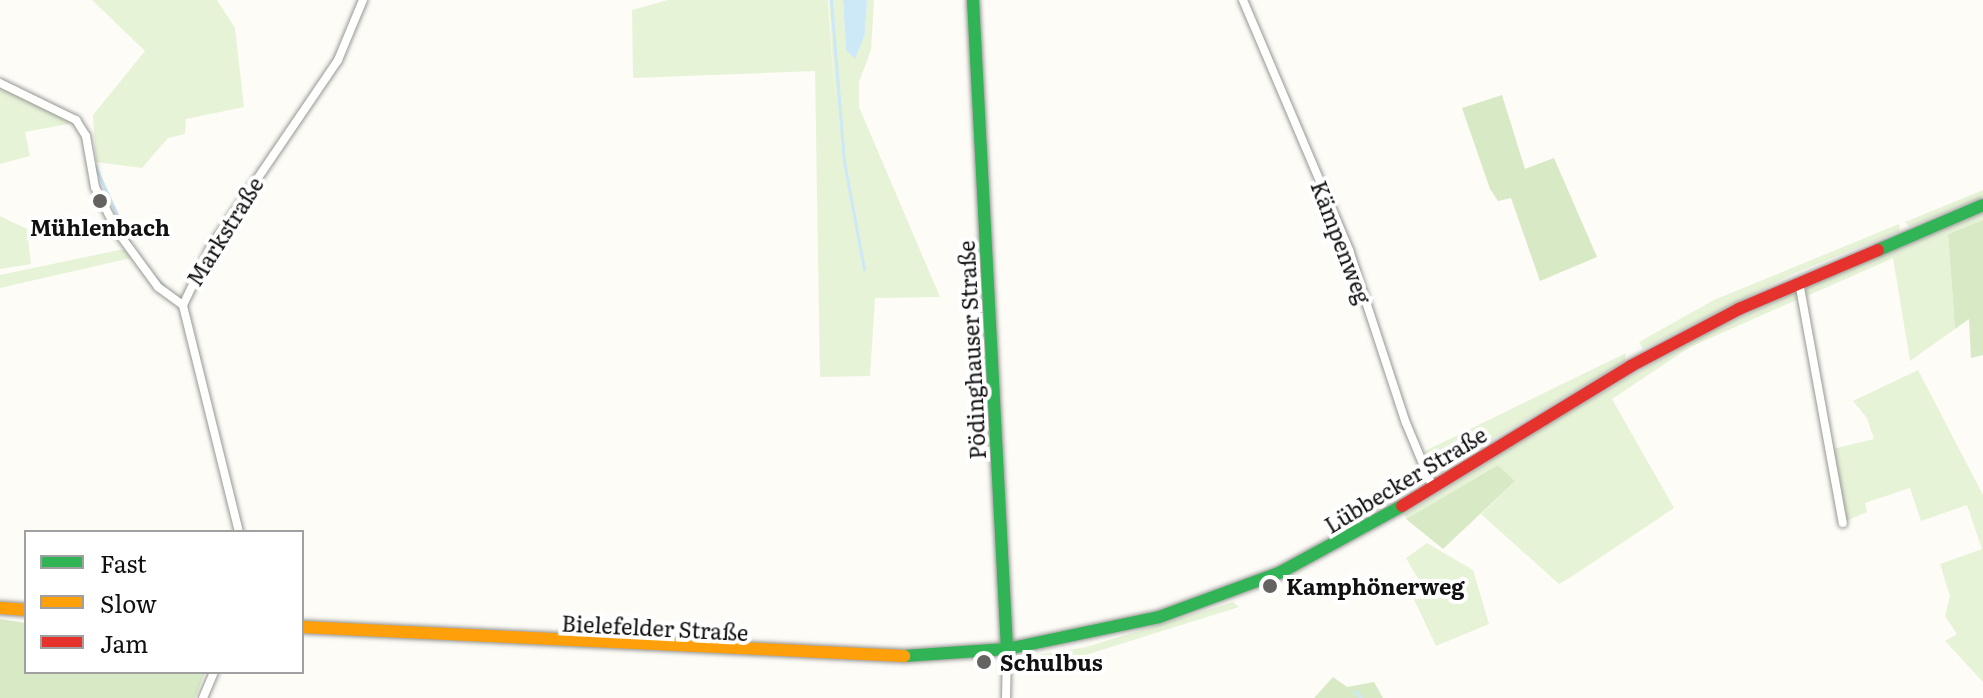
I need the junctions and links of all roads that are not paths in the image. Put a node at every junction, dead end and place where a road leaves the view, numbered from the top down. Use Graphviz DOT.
graph roads {
  1 [pos="363,0"];
  2 [pos="973,0"];
  3 [pos="1243,0"];
  4 [pos="0,83"];
  5 [pos="1983,205"];
  6 [pos="1799,281"];
  7 [pos="183,305"];
  8 [pos="1433,488"];
  9 [pos="1843,523"];
  10 [pos="239,530"];
  11 [pos="0,608"];
  12 [pos="24,610"];
  13 [pos="304,627"];
  14 [pos="1007,649"];
  15 [pos="213,674"];
  16 [pos="203,698"];
  17 [pos="1006,698"];
  1 -- 7 [label="street, Markstraße"];
  2 -- 14 [label="main road, Pödinghauser Straße"];
  3 -- 8 [label="street, Kämpenweg"];
  4 -- 7 [label="street"];
  5 -- 6 [label="main road, Lübbecker Straße"];
  6 -- 8 [label="main road, Lübbecker Straße"];
  6 -- 9 [label="street"];
  7 -- 10 [label="street, Markstraße"];
  8 -- 14 [label="main road, Lübbecker Straße"];
  11 -- 12 [label="main road"];
  13 -- 14 [label="main road, Bielefelder Straße"];
  14 -- 17 [label="street, Pödinghauser Straße"];
  15 -- 16 [label="street"];
}
